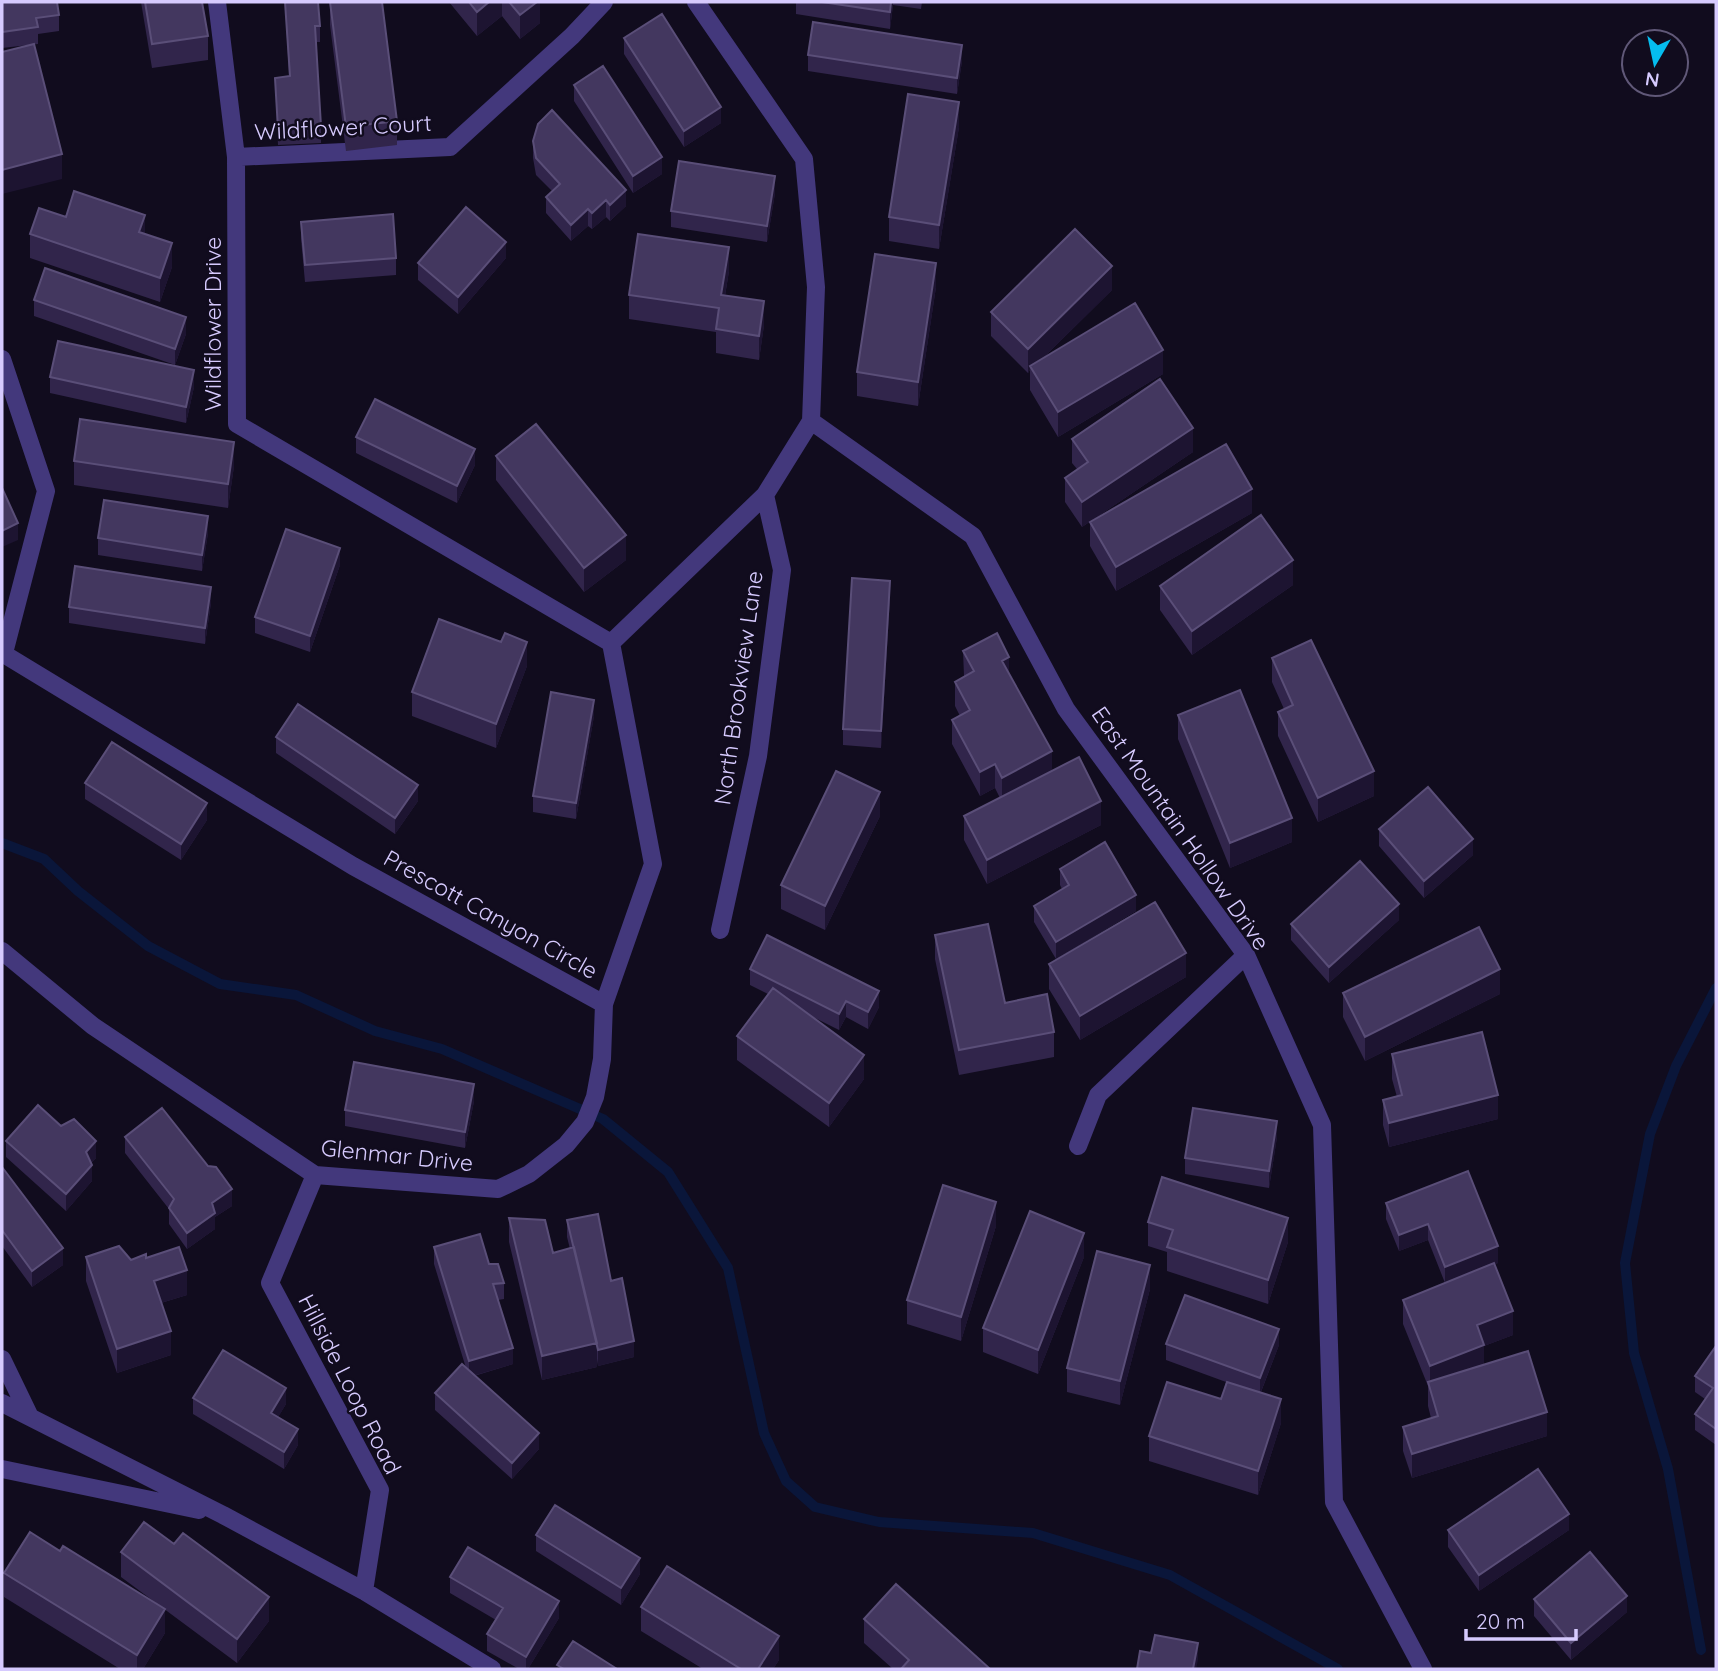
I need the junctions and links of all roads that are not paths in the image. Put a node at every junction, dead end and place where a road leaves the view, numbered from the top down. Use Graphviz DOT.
graph roads {
  1 [pos="217,2"];
  2 [pos="604,2"];
  3 [pos="696,2"];
  4 [pos="236,157"];
  5 [pos="2,359"];
  6 [pos="811,422"];
  7 [pos="765,495"];
  8 [pos="611,643"];
  9 [pos="3,653"];
  10 [pos="720,930"];
  11 [pos="2,951"];
  12 [pos="1246,955"];
  13 [pos="604,1004"];
  14 [pos="1078,1146"];
  15 [pos="315,1175"];
  16 [pos="2,1359"];
  17 [pos="2,1403"];
  18 [pos="30,1417"];
  19 [pos="2,1469"];
  20 [pos="223,1515"];
  21 [pos="364,1591"];
  22 [pos="492,1669"];
  23 [pos="1423,1669"];
  1 -- 4 [label="street, Wildflower Drive"];
  2 -- 4 [label="street, Wildflower Court"];
  3 -- 6 [label="street"];
  4 -- 8 [label="street, Wildflower Drive"];
  5 -- 9 [label="street"];
  6 -- 7 [label="street"];
  6 -- 12 [label="street, East Mountain Hollow Drive"];
  7 -- 8 [label="street"];
  7 -- 10 [label="street, North Brookview Lane"];
  8 -- 13 [label="street, Prescott Canyon Circle"];
  9 -- 13 [label="street, Prescott Canyon Circle"];
  11 -- 15 [label="street, Glenmar Drive"];
  12 -- 14 [label="street"];
  12 -- 23 [label="street, East Mountain Hollow Drive"];
  13 -- 15 [label="street, Glenmar Drive"];
  15 -- 21 [label="street, Hillside Loop Road"];
  16 -- 18 [label="street"];
  17 -- 18 [label="street"];
  18 -- 20 [label="street"];
  19 -- 20 [label="street"];
  20 -- 21 [label="street"];
  21 -- 22 [label="street"];
}
